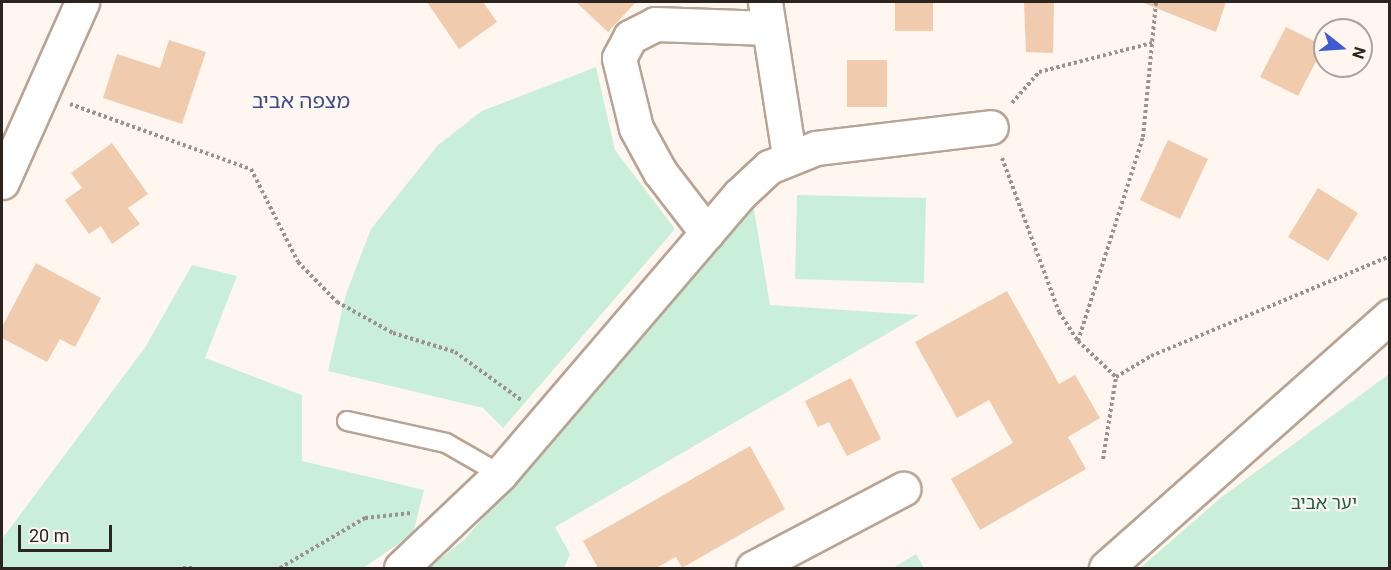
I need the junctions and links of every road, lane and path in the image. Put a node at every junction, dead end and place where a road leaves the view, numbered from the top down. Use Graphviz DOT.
graph roads {
  1 [pos="82,2"];
  2 [pos="1156,2"];
  3 [pos="767,15"];
  4 [pos="1152,43"];
  5 [pos="44,95"];
  6 [pos="991,127"];
  7 [pos="789,155"];
  8 [pos="2,182"];
  9 [pos="706,233"];
  10 [pos="1389,256"];
  11 [pos="1389,316"];
  12 [pos="1078,341"];
  13 [pos="1116,376"];
  14 [pos="547,419"];
  15 [pos="347,421"];
  16 [pos="1103,459"];
  17 [pos="500,474"];
  18 [pos="903,489"];
  19 [pos="464,511"];
  20 [pos="183,568"];
  21 [pos="195,568"];
  22 [pos="280,568"];
  23 [pos="402,568"];
  24 [pos="753,568"];
  25 [pos="1106,568"];
  1 -- 5 [label="street"];
  2 -- 4 [label="path"];
  3 -- 7 [label="street"];
  3 -- 9 [label="street"];
  4 -- 6 [label="path"];
  4 -- 12 [label="path"];
  5 -- 8 [label="street"];
  5 -- 14 [label="path"];
  6 -- 7 [label="street"];
  6 -- 12 [label="path"];
  7 -- 9 [label="street"];
  9 -- 14 [label="street"];
  10 -- 13 [label="path"];
  11 -- 25 [label="street"];
  12 -- 13 [label="path"];
  13 -- 16 [label="path"];
  14 -- 17 [label="street"];
  15 -- 17 [label="lane"];
  17 -- 19 [label="street"];
  18 -- 24 [label="street"];
  19 -- 22 [label="path"];
  19 -- 23 [label="street"];
  20 -- 21 [label="path"];
}
